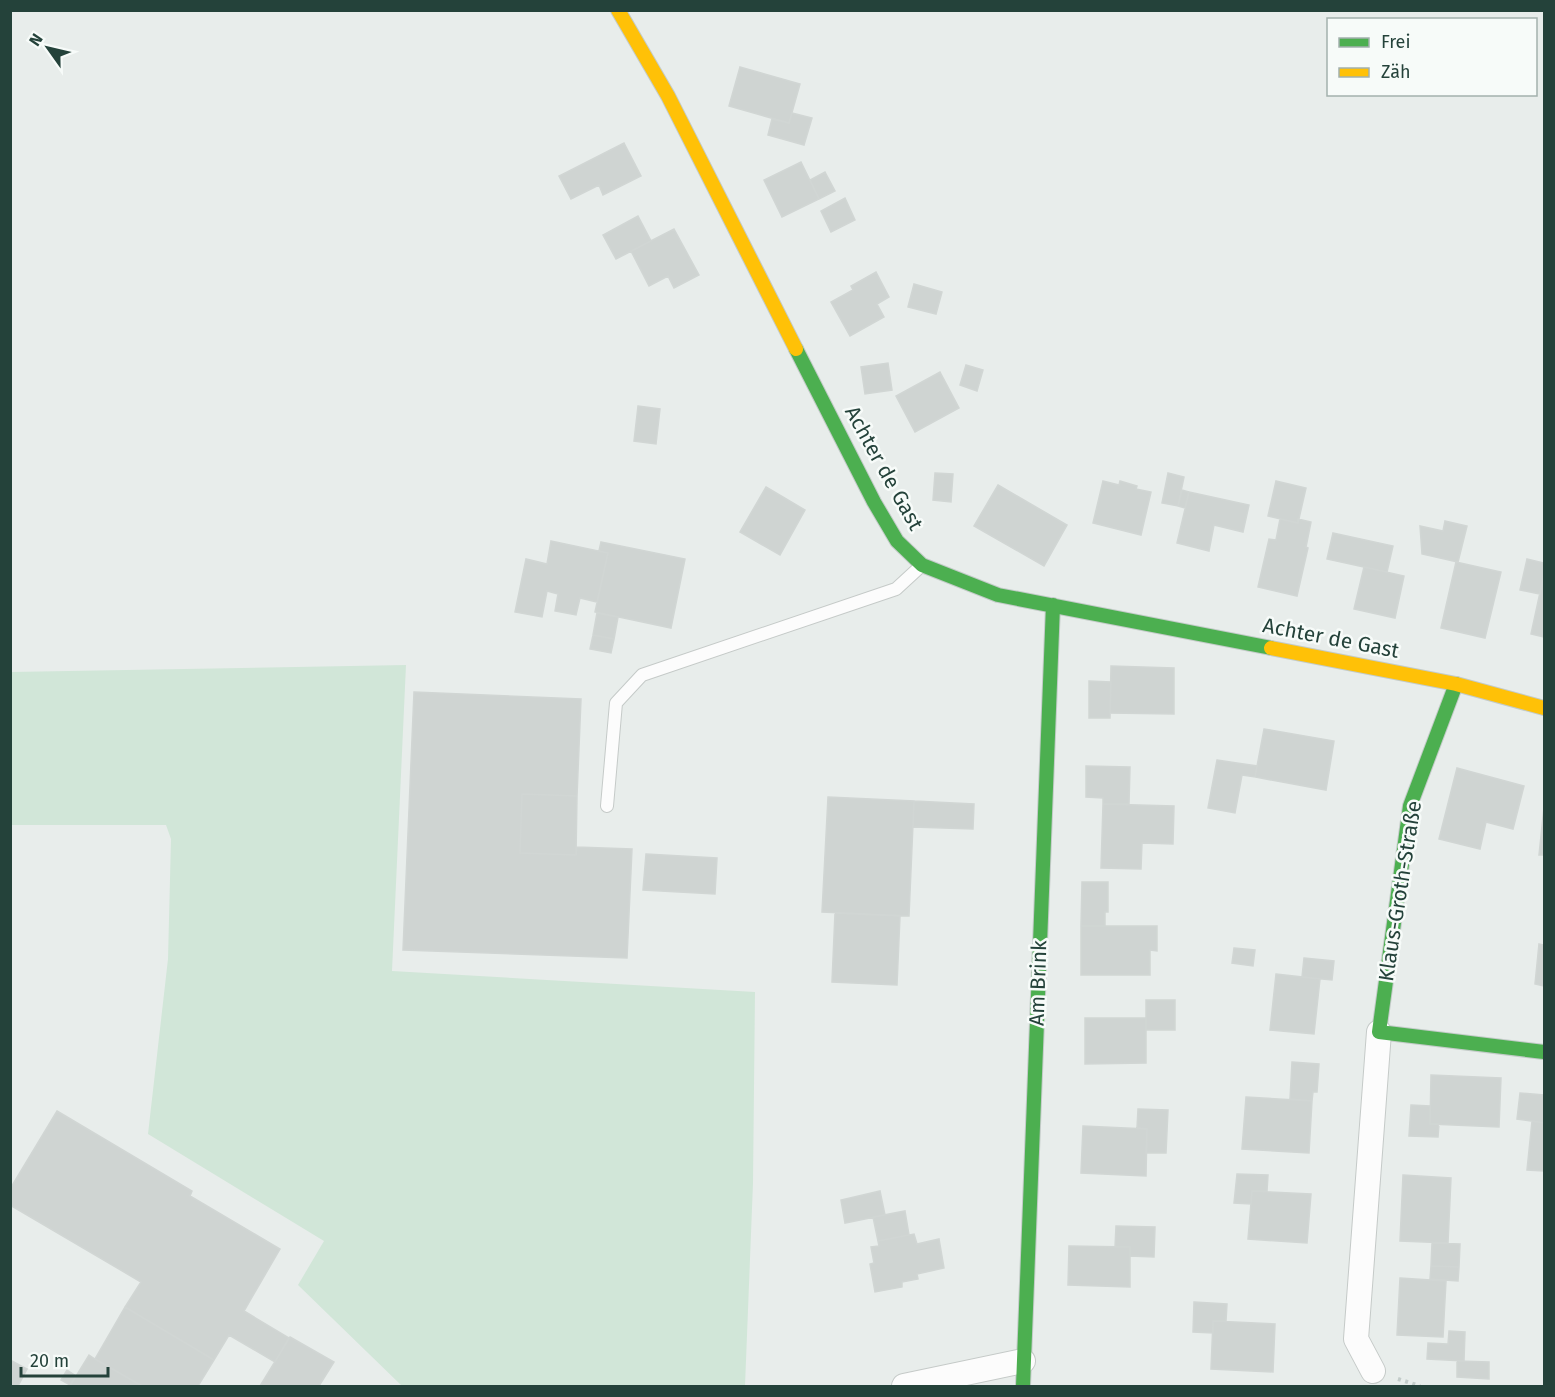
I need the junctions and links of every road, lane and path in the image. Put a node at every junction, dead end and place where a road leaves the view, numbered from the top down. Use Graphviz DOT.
graph roads {
  1 [pos="618,10"];
  2 [pos="922,565"];
  3 [pos="1053,605"];
  4 [pos="1456,684"];
  5 [pos="1545,708"];
  6 [pos="607,806"];
  7 [pos="1379,1032"];
  8 [pos="1545,1052"];
  9 [pos="1023,1361"];
  10 [pos="1373,1371"];
  11 [pos="904,1386"];
  12 [pos="1023,1386"];
  1 -- 2 [label="street, Achter de Gast"];
  2 -- 3 [label="street, Achter de Gast"];
  2 -- 6 [label="lane"];
  3 -- 4 [label="street, Achter de Gast"];
  3 -- 9 [label="street, Am Brink"];
  4 -- 5 [label="street, Achter de Gast"];
  4 -- 7 [label="street, Klaus-Groth-Straße"];
  7 -- 8 [label="street"];
  7 -- 10 [label="street, Klaus-Groth-Straße"];
  9 -- 11 [label="street"];
  9 -- 12 [label="street, Am Brink"];
}
